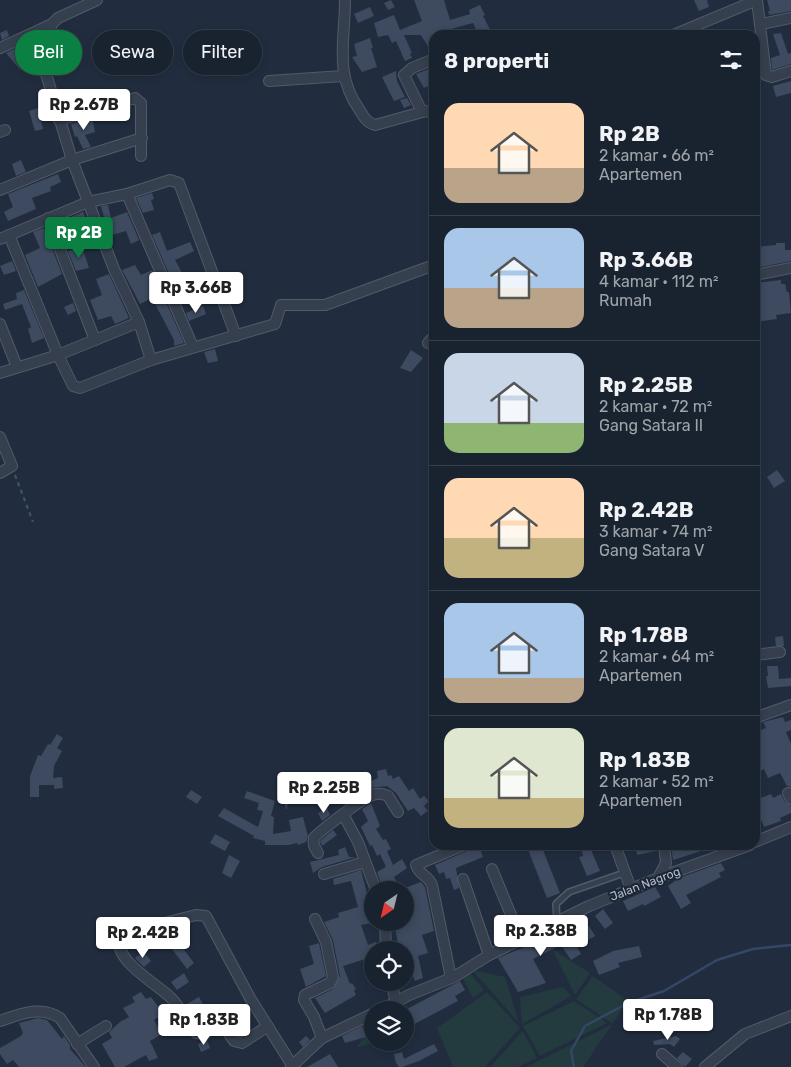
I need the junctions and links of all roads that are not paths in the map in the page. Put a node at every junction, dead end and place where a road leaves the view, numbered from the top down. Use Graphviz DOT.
graph roads {
  1 [pos="97,0"];
  2 [pos="345,0"];
  3 [pos="757,0"];
  4 [pos="791,18"];
  5 [pos="52,24"];
  6 [pos="761,24"];
  7 [pos="685,30"];
  8 [pos="0,48"];
  9 [pos="429,61"];
  10 [pos="791,71"];
  11 [pos="343,76"];
  12 [pos="269,81"];
  13 [pos="429,111"];
  14 [pos="422,112"];
  15 [pos="59,120"];
  16 [pos="142,138"];
  17 [pos="141,156"];
  18 [pos="72,160"];
  19 [pos="0,190"];
  20 [pos="127,194"];
  21 [pos="88,202"];
  22 [pos="48,218"];
  23 [pos="5,237"];
  24 [pos="429,267"];
  25 [pos="791,268"];
  26 [pos="760,274"];
  27 [pos="139,322"];
  28 [pos="0,324"];
  29 [pos="236,336"];
  30 [pos="95,340"];
  31 [pos="193,347"];
  32 [pos="58,355"];
  33 [pos="151,360"];
  34 [pos="17,367"];
  35 [pos="0,373"];
  36 [pos="0,437"];
  37 [pos="0,473"];
  38 [pos="780,652"];
  39 [pos="760,654"];
  40 [pos="791,705"];
  41 [pos="760,716"];
  42 [pos="398,812"];
  43 [pos="344,816"];
  44 [pos="791,827"];
  45 [pos="760,840"];
  46 [pos="452,850"];
  47 [pos="616,850"];
  48 [pos="665,850"];
  49 [pos="731,850"];
  50 [pos="318,853"];
  51 [pos="365,862"];
  52 [pos="492,869"];
  53 [pos="324,874"];
  54 [pos="624,874"];
  55 [pos="464,878"];
  56 [pos="658,878"];
  57 [pos="372,881"];
  58 [pos="631,889"];
  59 [pos="315,919"];
  60 [pos="557,922"];
  61 [pos="521,939"];
  62 [pos="489,954"];
  63 [pos="451,978"];
  64 [pos="398,1001"];
  65 [pos="791,1016"];
  66 [pos="364,1018"];
  67 [pos="0,1021"];
  68 [pos="106,1026"];
  69 [pos="268,1026"];
  70 [pos="322,1038"];
  71 [pos="77,1044"];
  72 [pos="662,1054"];
  73 [pos="291,1066"];
  74 [pos="94,1067"];
  75 [pos="677,1067"];
  76 [pos="705,1067"];
  1 -- 5 [label="street"];
  2 -- 11 [label="street"];
  3 -- 6 [label="street"];
  3 -- 7 [label="street"];
  4 -- 6 [label="street"];
  5 -- 8 [label="street"];
  5 -- 15 [label="street"];
  6 -- 10 [label="street"];
  9 -- 14 [label="street"];
  11 -- 12 [label="street"];
  11 -- 14 [label="street"];
  13 -- 14 [label="street"];
  15 -- 16 [label="street"];
  15 -- 18 [label="street"];
  16 -- 17 [label="street"];
  16 -- 18 [label="street"];
  18 -- 19 [label="street"];
  18 -- 21 [label="street"];
  20 -- 21 [label="street"];
  20 -- 29 [label="street"];
  20 -- 31 [label="street"];
  21 -- 22 [label="street"];
  21 -- 27 [label="street"];
  22 -- 23 [label="street"];
  22 -- 30 [label="street"];
  23 -- 32 [label="street"];
  24 -- 29 [label="street"];
  25 -- 26 [label="street"];
  27 -- 30 [label="street"];
  27 -- 33 [label="street"];
  28 -- 34 [label="street"];
  29 -- 31 [label="street"];
  30 -- 32 [label="street"];
  31 -- 33 [label="street"];
  32 -- 33 [label="street"];
  32 -- 34 [label="street"];
  34 -- 35 [label="street"];
  36 -- 37 [label="street"];
  38 -- 39 [label="street"];
  40 -- 41 [label="street"];
  42 -- 43 [label="street"];
  43 -- 50 [label="street"];
  43 -- 51 [label="street"];
  44 -- 45 [label="street"];
  46 -- 63 [label="street"];
  47 -- 54 [label="street"];
  48 -- 56 [label="street"];
  49 -- 56 [label="street, Jalan Nagrog"];
  51 -- 53 [label="street"];
  51 -- 57 [label="street"];
  52 -- 61 [label="street"];
  54 -- 58 [label="street"];
  54 -- 60 [label="lane"];
  55 -- 62 [label="street"];
  56 -- 58 [label="street, Jalan Nagrog"];
  58 -- 60 [label="street, Jalan Nagrog"];
  59 -- 70 [label="street"];
  60 -- 61 [label="street, Jalan Nagrog"];
  61 -- 62 [label="street, Jalan Nagrog"];
  62 -- 63 [label="street, Jalan Nagrog"];
  63 -- 64 [label="street, Jalan Nagrog"];
  65 -- 76 [label="street"];
  66 -- 70 [label="street"];
  67 -- 71 [label="street"];
  68 -- 71 [label="street"];
  69 -- 69 [label="street"];
  69 -- 73 [label="street"];
  70 -- 73 [label="street"];
  71 -- 74 [label="street"];
  72 -- 75 [label="street"];
}
